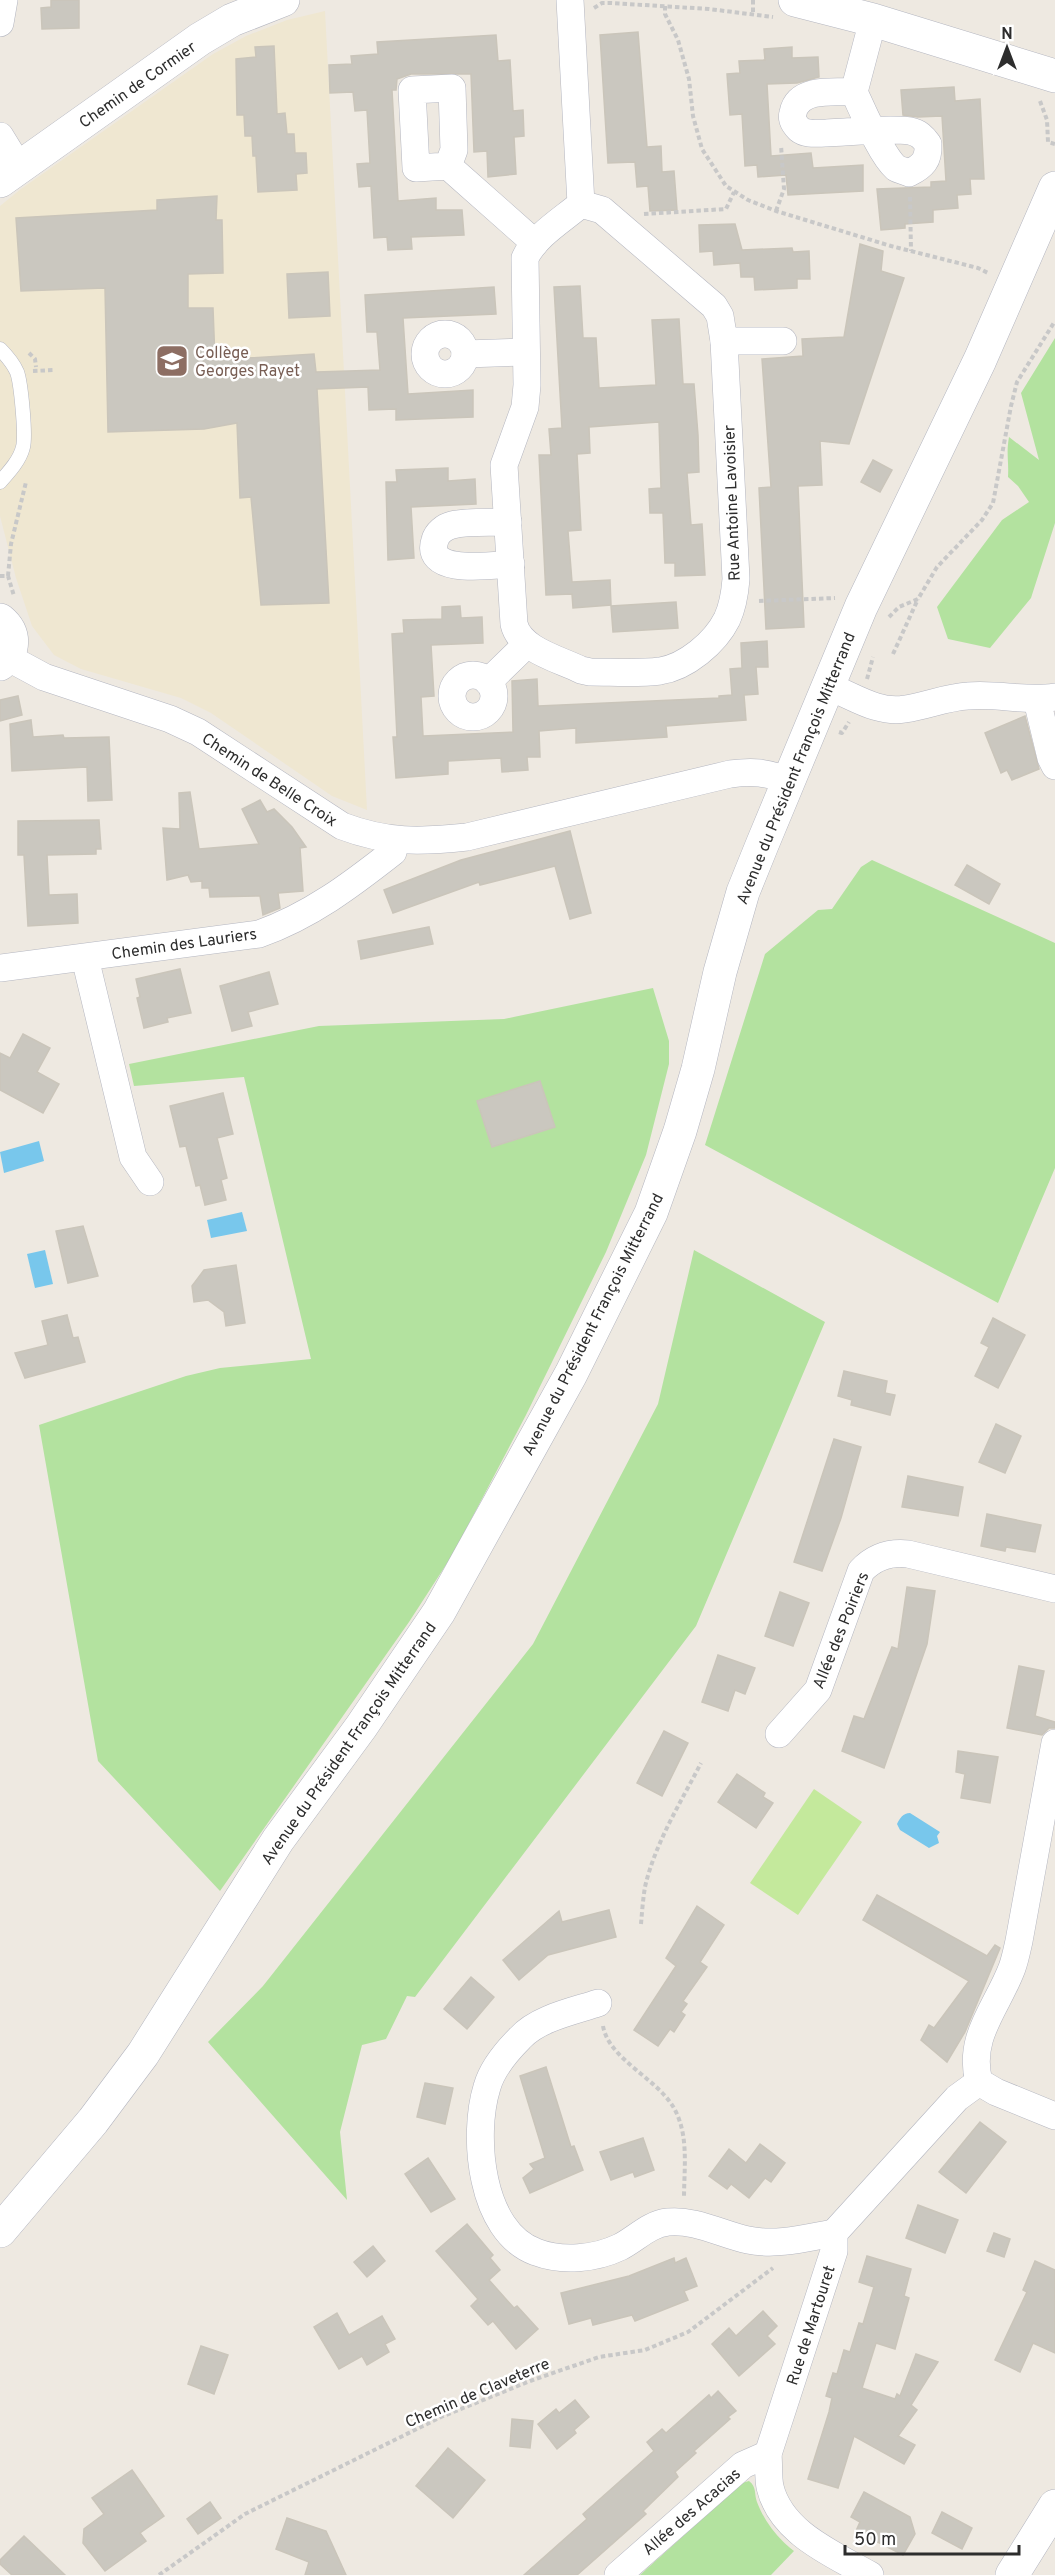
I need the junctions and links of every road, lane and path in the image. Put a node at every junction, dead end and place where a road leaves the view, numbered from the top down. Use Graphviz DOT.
graph roads {
  1 [pos="4,0"];
  2 [pos="282,0"];
  3 [pos="570,0"];
  4 [pos="753,0"];
  5 [pos="800,0"];
  6 [pos="665,6"];
  7 [pos="753,14"];
  8 [pos="873,20"];
  9 [pos="0,23"];
  10 [pos="1055,76"];
  11 [pos="854,92"];
  12 [pos="793,122"];
  13 [pos="873,132"];
  14 [pos="0,136"];
  15 [pos="448,166"];
  16 [pos="909,173"];
  17 [pos="10,174"];
  18 [pos="1055,188"];
  19 [pos="734,192"];
  20 [pos="581,204"];
  21 [pos="776,211"];
  22 [pos="627,231"];
  23 [pos="535,243"];
  24 [pos="911,251"];
  25 [pos="1012,285"];
  26 [pos="1055,321"];
  27 [pos="724,340"];
  28 [pos="783,341"];
  29 [pos="0,349"];
  30 [pos="526,352"];
  31 [pos="465,354"];
  32 [pos="0,482"];
  33 [pos="508,522"];
  34 [pos="510,564"];
  35 [pos="829,597"];
  36 [pos="918,599"];
  37 [pos="755,601"];
  38 [pos="0,620"];
  39 [pos="884,627"];
  40 [pos="527,644"];
  41 [pos="873,654"];
  42 [pos="893,654"];
  43 [pos="4,661"];
  44 [pos="488,682"];
  45 [pos="827,686"];
  46 [pos="1046,698"];
  47 [pos="859,701"];
  48 [pos="812,722"];
  49 [pos="1055,766"];
  50 [pos="788,781"];
  51 [pos="395,841"];
  52 [pos="85,958"];
  53 [pos="0,968"];
  54 [pos="150,1182"];
  55 [pos="1055,1589"];
  56 [pos="779,1734"];
  57 [pos="1055,1743"];
  58 [pos="701,1763"];
  59 [pos="641,1924"];
  60 [pos="598,2003"];
  61 [pos="979,2082"];
  62 [pos="1055,2116"];
  63 [pos="683,2223"];
  64 [pos="0,2231"];
  65 [pos="834,2233"];
  66 [pos="799,2239"];
  67 [pos="768,2454"];
  68 [pos="1055,2506"];
  69 [pos="159,2575"];
  70 [pos="618,2575"];
  71 [pos="870,2575"];
  72 [pos="1012,2575"];
  1 -- 9 [label="street"];
  2 -- 17 [label="street, Chemin de Cormier"];
  3 -- 20 [label="street"];
  4 -- 7 [label="path"];
  5 -- 8 [label="street"];
  6 -- 19 [label="path"];
  8 -- 10 [label="street"];
  8 -- 11 [label="street"];
  11 -- 12 [label="street"];
  11 -- 13 [label="street"];
  12 -- 13 [label="street"];
  12 -- 21 [label="path"];
  13 -- 16 [label="street"];
  13 -- 16 [label="street"];
  14 -- 17 [label="street"];
  15 -- 23 [label="street"];
  16 -- 24 [label="path"];
  18 -- 25 [label="street, Avenue du Président François Mitterrand"];
  19 -- 21 [label="path"];
  19 -- 22 [label="path"];
  20 -- 22 [label="street, Rue Antoine Lavoisier"];
  20 -- 23 [label="street"];
  21 -- 24 [label="path"];
  22 -- 27 [label="street, Rue Antoine Lavoisier"];
  23 -- 30 [label="street"];
  24 -- 25 [label="path"];
  25 -- 45 [label="street, Avenue du Président François Mitterrand"];
  26 -- 36 [label="path"];
  27 -- 28 [label="street"];
  27 -- 40 [label="street, Rue Antoine Lavoisier"];
  29 -- 32 [label="lane"];
  30 -- 31 [label="street"];
  30 -- 33 [label="street"];
  33 -- 34 [label="street"];
  33 -- 34 [label="street"];
  34 -- 40 [label="street"];
  35 -- 37 [label="path"];
  36 -- 39 [label="path"];
  36 -- 42 [label="path"];
  38 -- 43 [label="street"];
  40 -- 44 [label="street"];
  41 -- 47 [label="path"];
  43 -- 51 [label="street, Chemin de Belle Croix"];
  45 -- 47 [label="street"];
  45 -- 48 [label="street, Avenue du Président François Mitterrand"];
  46 -- 47 [label="street"];
  46 -- 49 [label="street"];
  47 -- 48 [label="path"];
  48 -- 50 [label="street, Avenue du Président François Mitterrand"];
  50 -- 51 [label="street, Chemin de Belle Croix"];
  50 -- 64 [label="street, Avenue du Président François Mitterrand"];
  51 -- 52 [label="street, Chemin des Lauriers"];
  52 -- 53 [label="street, Chemin des Lauriers"];
  52 -- 54 [label="street"];
  55 -- 56 [label="street, Allée des Poiriers"];
  57 -- 61 [label="street"];
  58 -- 59 [label="path"];
  60 -- 63 [label="path"];
  60 -- 63 [label="street"];
  61 -- 62 [label="street"];
  61 -- 65 [label="street"];
  63 -- 66 [label="street"];
  65 -- 66 [label="street"];
  65 -- 67 [label="street, Rue de Martouret"];
  66 -- 69 [label="path, Chemin de Claveterre"];
  67 -- 70 [label="street, Allée des Acacias"];
  67 -- 71 [label="street, Rue de Martouret"];
  68 -- 72 [label="street"];
}
